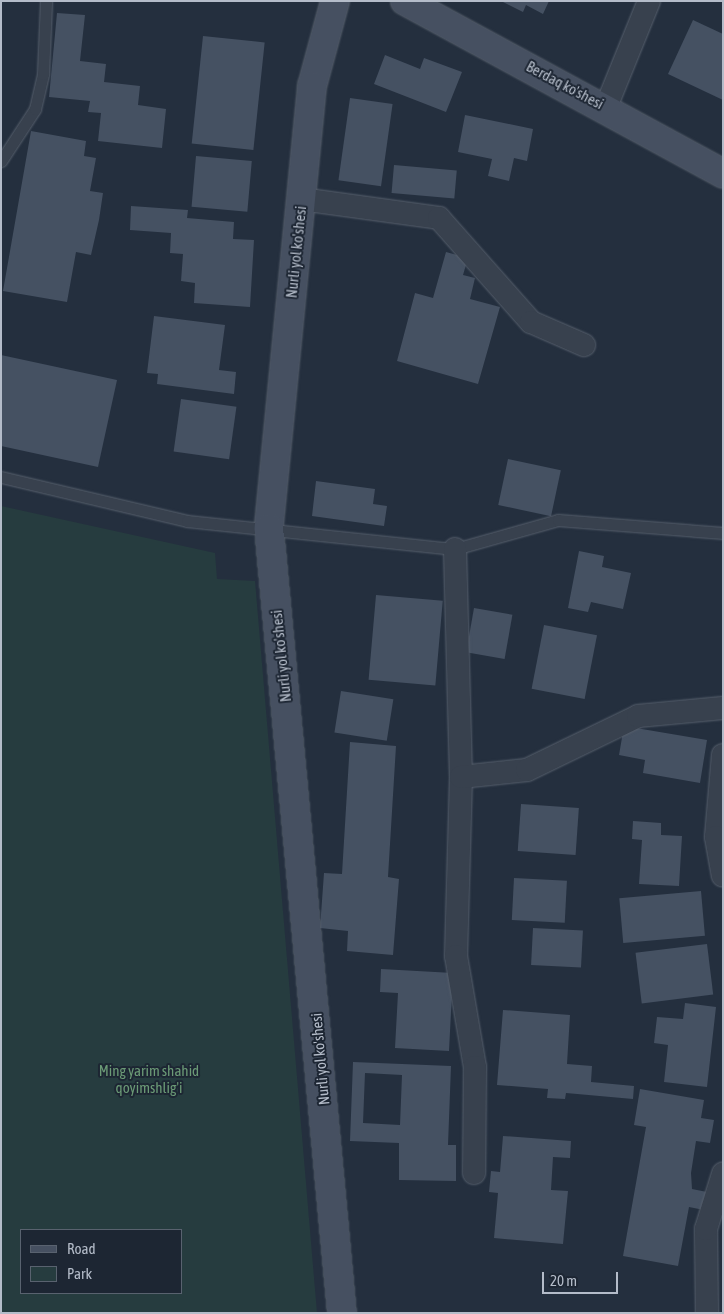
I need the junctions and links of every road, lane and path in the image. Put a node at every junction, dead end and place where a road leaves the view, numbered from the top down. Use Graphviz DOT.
graph roads {
  1 [pos="46,1"];
  2 [pos="335,1"];
  3 [pos="405,1"];
  4 [pos="649,1"];
  5 [pos="606,107"];
  6 [pos="1,161"];
  7 [pos="723,174"];
  8 [pos="301,200"];
  9 [pos="584,345"];
  10 [pos="1,476"];
  11 [pos="269,528"];
  12 [pos="723,533"];
  13 [pos="455,549"];
  14 [pos="723,708"];
  15 [pos="723,755"];
  16 [pos="461,776"];
  17 [pos="723,875"];
  18 [pos="474,1173"];
  19 [pos="723,1174"];
  20 [pos="342,1313"];
  21 [pos="707,1313"];
  1 -- 6 [label="lane"];
  2 -- 8 [label="street, Nurli yol ko'shesi"];
  3 -- 5 [label="street, Berdaq ko'shesi"];
  4 -- 5 [label="street"];
  5 -- 7 [label="street, Berdaq ko'shesi"];
  8 -- 9 [label="street"];
  8 -- 11 [label="street, Nurli yol ko'shesi"];
  10 -- 11 [label="lane"];
  11 -- 13 [label="lane"];
  11 -- 20 [label="street, Nurli yol ko'shesi"];
  12 -- 13 [label="lane"];
  13 -- 16 [label="street"];
  14 -- 16 [label="street"];
  15 -- 17 [label="street"];
  16 -- 18 [label="street"];
  19 -- 21 [label="street"];
}
